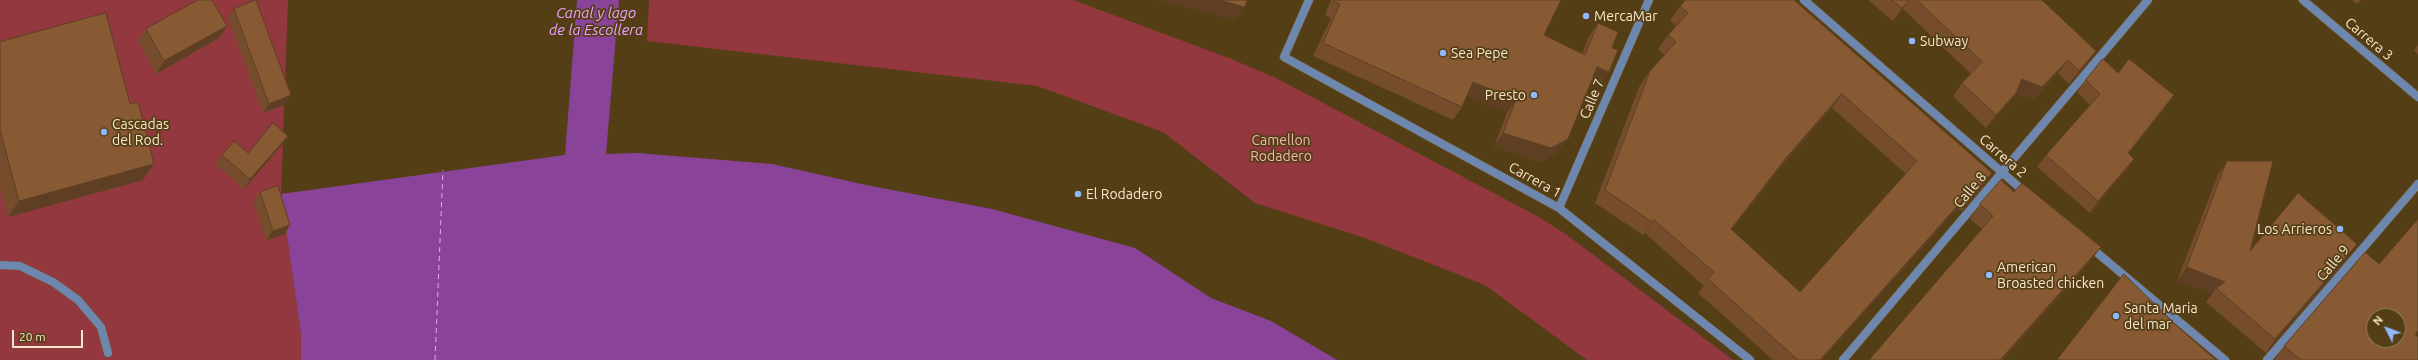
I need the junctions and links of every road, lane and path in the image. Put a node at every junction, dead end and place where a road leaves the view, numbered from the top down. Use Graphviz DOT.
graph roads {
  1 [pos="1308,0"];
  2 [pos="1649,0"];
  3 [pos="1804,0"];
  4 [pos="2148,0"];
  5 [pos="2303,0"];
  6 [pos="2418,97"];
  7 [pos="2002,172"];
  8 [pos="2418,184"];
  9 [pos="2032,198"];
  10 [pos="1559,208"];
  11 [pos="2080,238"];
  12 [pos="0,265"];
  13 [pos="108,353"];
  14 [pos="1750,360"];
  15 [pos="1843,360"];
  16 [pos="2225,360"];
  17 [pos="2268,360"];
  1 -- 10 [label="street, Carrera 1"];
  2 -- 10 [label="street, Calle 7"];
  3 -- 7 [label="street, Carrera 2"];
  4 -- 7 [label="street, Calle 8"];
  5 -- 6 [label="street, Carrera 3"];
  7 -- 9 [label="street, Carrera 2"];
  7 -- 15 [label="street, Calle 8"];
  8 -- 17 [label="street, Calle 9"];
  10 -- 14 [label="street, Carrera 1"];
  11 -- 16 [label="street"];
  12 -- 13 [label="street"];
}
